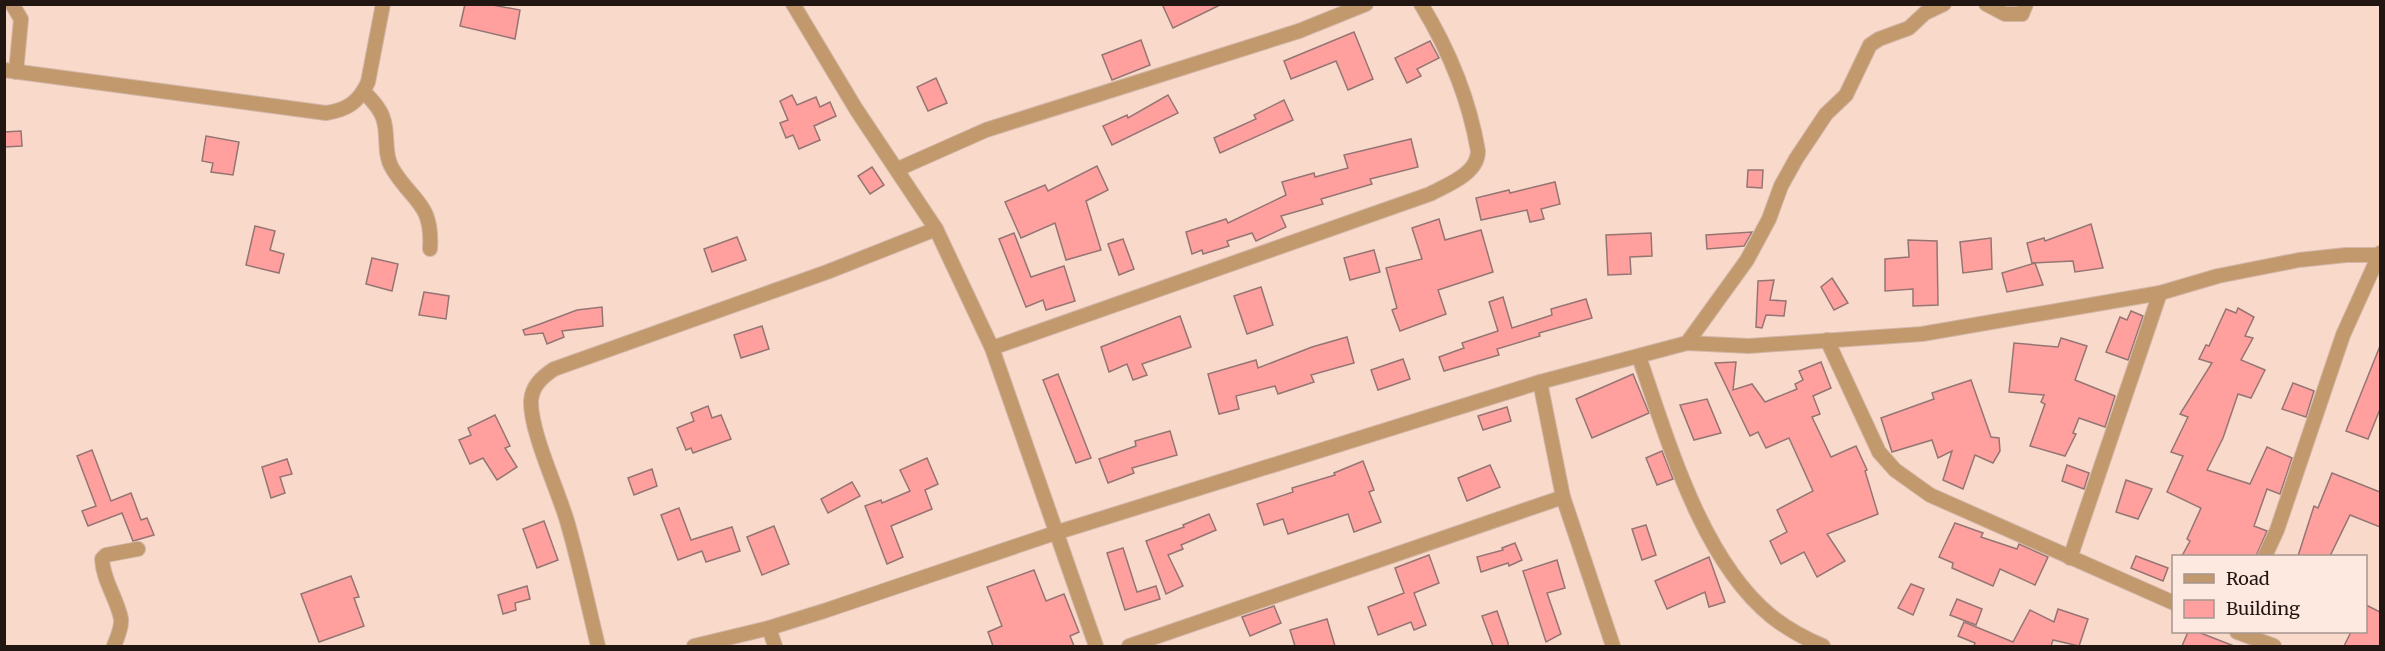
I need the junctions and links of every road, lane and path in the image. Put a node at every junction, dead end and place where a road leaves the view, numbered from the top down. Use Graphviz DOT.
graph roads {
  1 [pos="12,4"];
  2 [pos="383,4"];
  3 [pos="793,4"];
  4 [pos="1366,4"];
  5 [pos="1421,4"];
  6 [pos="1944,4"];
  7 [pos="1986,4"];
  8 [pos="2026,4"];
  9 [pos="10,71"];
  10 [pos="364,92"];
  11 [pos="898,169"];
  12 [pos="936,229"];
  13 [pos="430,249"];
  14 [pos="2380,254"];
  15 [pos="2160,293"];
  16 [pos="1827,340"];
  17 [pos="1687,343"];
  18 [pos="992,348"];
  19 [pos="1639,357"];
  20 [pos="1540,382"];
  21 [pos="1563,497"];
  22 [pos="1054,533"];
  23 [pos="138,549"];
  24 [pos="2265,555"];
  25 [pos="2070,558"];
  26 [pos="2172,602"];
  27 [pos="769,628"];
  28 [pos="2240,633"];
  29 [pos="114,646"];
  30 [pos="598,646"];
  31 [pos="694,646"];
  32 [pos="775,646"];
  33 [pos="1095,646"];
  34 [pos="1129,646"];
  35 [pos="1613,646"];
  36 [pos="1823,646"];
  37 [pos="2274,646"];
  1 -- 9 [label="street"];
  2 -- 10 [label="street"];
  3 -- 11 [label="street"];
  4 -- 11 [label="street"];
  5 -- 18 [label="street"];
  6 -- 17 [label="street"];
  7 -- 8 [label="street"];
  9 -- 10 [label="street"];
  10 -- 13 [label="street"];
  11 -- 12 [label="street"];
  12 -- 18 [label="street"];
  12 -- 30 [label="street"];
  14 -- 15 [label="street"];
  14 -- 24 [label="street"];
  15 -- 16 [label="street"];
  15 -- 25 [label="street"];
  16 -- 17 [label="street"];
  16 -- 25 [label="street"];
  17 -- 19 [label="street"];
  18 -- 22 [label="street"];
  19 -- 20 [label="street"];
  19 -- 36 [label="street"];
  20 -- 21 [label="street"];
  20 -- 22 [label="street"];
  21 -- 34 [label="street"];
  21 -- 35 [label="street"];
  22 -- 27 [label="street"];
  22 -- 33 [label="street"];
  23 -- 29 [label="street"];
  25 -- 26 [label="street"];
  27 -- 31 [label="street"];
  27 -- 32 [label="street"];
  28 -- 37 [label="street"];
}
